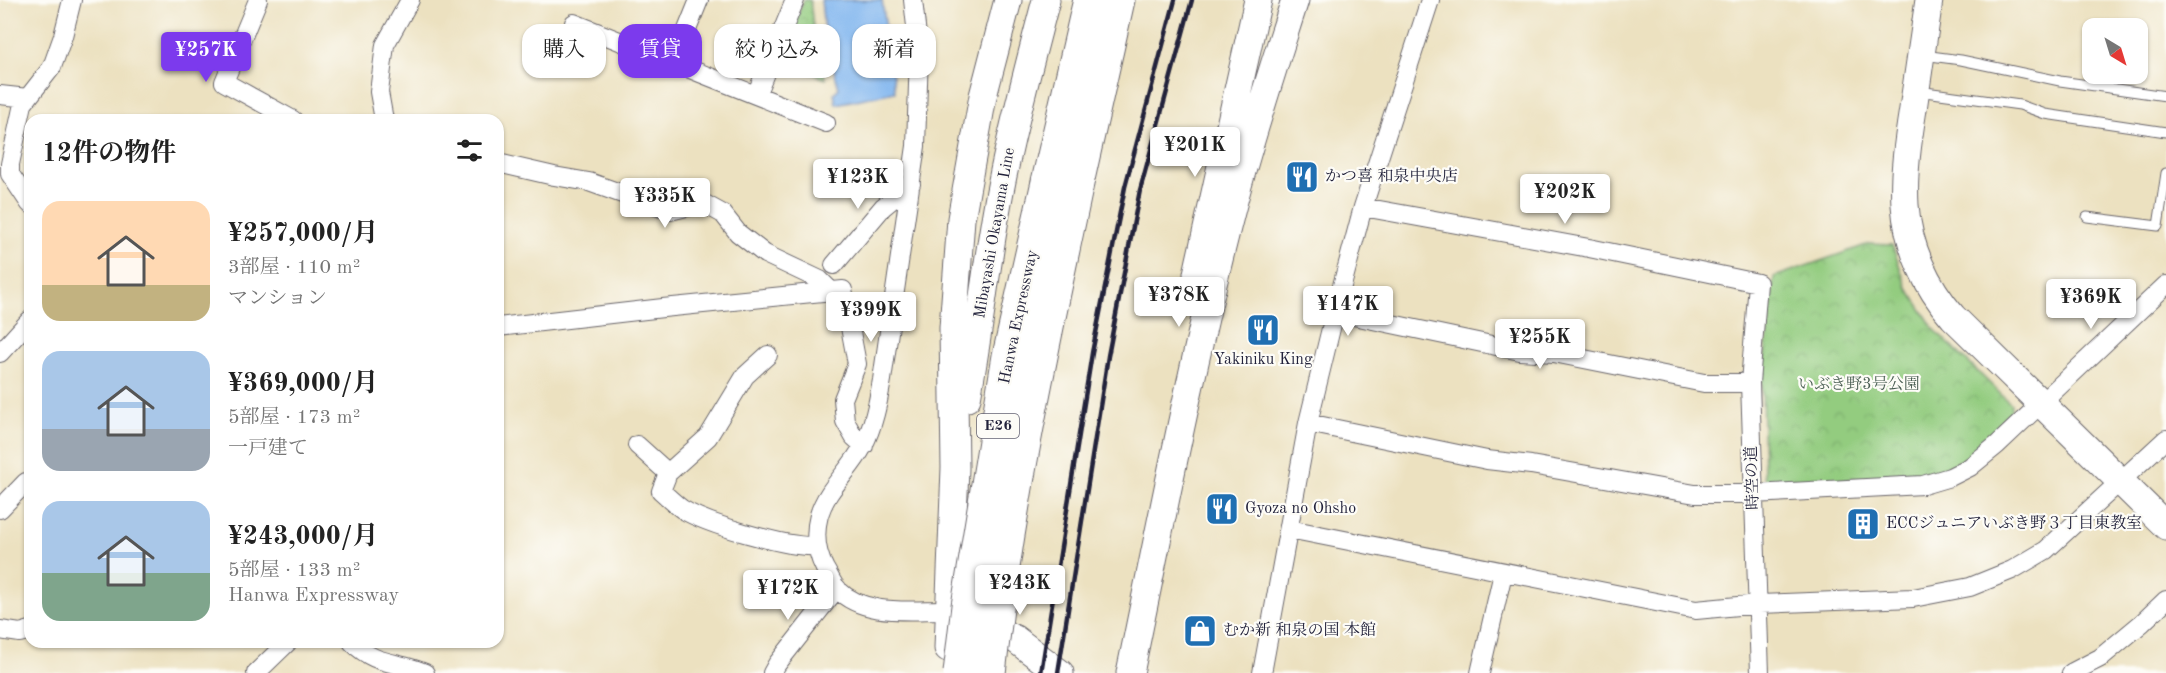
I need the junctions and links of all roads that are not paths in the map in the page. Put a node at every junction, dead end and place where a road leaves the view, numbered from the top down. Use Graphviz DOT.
graph roads {
  1 [pos="72,0"];
  2 [pos="258,0"];
  3 [pos="699,0"];
  4 [pos="795,0"];
  5 [pos="913,0"];
  6 [pos="1008,0"];
  7 [pos="1046,0"];
  8 [pos="1090,0"];
  9 [pos="1118,0"];
  10 [pos="1258,0"];
  11 [pos="1295,0"];
  12 [pos="1430,0"];
  13 [pos="1929,0"];
  14 [pos="403,2"];
  15 [pos="574,23"];
  16 [pos="689,24"];
  17 [pos="618,40"];
  18 [pos="1921,55"];
  19 [pos="702,73"];
  20 [pos="1916,91"];
  21 [pos="756,94"];
  22 [pos="0,95"];
  23 [pos="2166,96"];
  24 [pos="28,98"];
  25 [pos="282,114"];
  26 [pos="383,114"];
  27 [pos="826,123"];
  28 [pos="2166,132"];
  29 [pos="504,164"];
  30 [pos="2166,172"];
  31 [pos="5,175"];
  32 [pos="24,175"];
  33 [pos="911,184"];
  34 [pos="1062,185"];
  35 [pos="24,197"];
  36 [pos="1363,207"];
  37 [pos="2087,217"];
  38 [pos="834,265"];
  39 [pos="2166,285"];
  40 [pos="831,291"];
  41 [pos="1335,312"];
  42 [pos="504,326"];
  43 [pos="24,327"];
  44 [pos="0,353"];
  45 [pos="768,355"];
  46 [pos="1193,363"];
  47 [pos="1750,383"];
  48 [pos="2040,403"];
  49 [pos="1308,423"];
  50 [pos="2166,439"];
  51 [pos="636,445"];
  52 [pos="864,446"];
  53 [pos="955,468"];
  54 [pos="668,473"];
  55 [pos="2120,481"];
  56 [pos="24,483"];
  57 [pos="1753,494"];
  58 [pos="4,497"];
  59 [pos="2166,526"];
  60 [pos="1289,529"];
  61 [pos="816,546"];
  62 [pos="1503,573"];
  63 [pos="837,588"];
  64 [pos="2166,600"];
  65 [pos="1759,604"];
  66 [pos="951,610"];
  67 [pos="0,630"];
  68 [pos="24,632"];
  69 [pos="282,648"];
  70 [pos="358,648"];
  71 [pos="256,673"];
  72 [pos="424,673"];
  73 [pos="772,673"];
  74 [pos="946,673"];
  75 [pos="960,673"];
  76 [pos="989,673"];
  77 [pos="1060,673"];
  78 [pos="1130,673"];
  79 [pos="1262,673"];
  80 [pos="1480,673"];
  81 [pos="1760,673"];
  82 [pos="2071,673"];
  1 -- 24 [label="street"];
  2 -- 25 [label="street"];
  3 -- 16 [label="street"];
  4 -- 21 [label="street"];
  5 -- 33 [label="street"];
  6 -- 53 [label="main road, Mibayashi Okayama Line"];
  7 -- 53 [label="main road, Mibayashi Okayama Line"];
  8 -- 34 [label="highway, Hanwa Expressway / E26"];
  9 -- 34 [label="highway, Hanwa Expressway / E26"];
  10 -- 46 [label="main road"];
  11 -- 46 [label="main road"];
  12 -- 36 [label="street"];
  13 -- 18 [label="main road"];
  14 -- 26 [label="street"];
  15 -- 17 [label="street"];
  18 -- 20 [label="main road"];
  18 -- 23 [label="lane"];
  19 -- 21 [label="street"];
  20 -- 28 [label="lane"];
  20 -- 48 [label="main road"];
  21 -- 27 [label="street"];
  22 -- 24 [label="street"];
  24 -- 31 [label="street"];
  29 -- 40 [label="street"];
  30 -- 37 [label="lane"];
  31 -- 32 [label="street"];
  31 -- 35 [label="street"];
  33 -- 38 [label="street"];
  33 -- 52 [label="street"];
  34 -- 75 [label="highway, Hanwa Expressway / E26, bridge"];
  34 -- 76 [label="highway, Hanwa Expressway / E26, bridge"];
  36 -- 41 [label="street"];
  36 -- 47 [label="street, 時空の道"];
  39 -- 48 [label="street"];
  40 -- 42 [label="street"];
  40 -- 52 [label="street"];
  41 -- 47 [label="street"];
  41 -- 49 [label="street"];
  43 -- 44 [label="street"];
  45 -- 54 [label="street"];
  46 -- 78 [label="main road"];
  47 -- 57 [label="street, 時空の道"];
  48 -- 55 [label="main road"];
  48 -- 57 [label="street"];
  49 -- 57 [label="street"];
  49 -- 60 [label="street"];
  50 -- 55 [label="street"];
  51 -- 54 [label="street"];
  52 -- 61 [label="street"];
  53 -- 66 [label="main road, Mibayashi Okayama Line"];
  54 -- 61 [label="street"];
  55 -- 59 [label="main road"];
  55 -- 65 [label="street"];
  56 -- 58 [label="street"];
  57 -- 65 [label="street, 時空の道"];
  60 -- 62 [label="street"];
  60 -- 79 [label="street"];
  61 -- 63 [label="street"];
  62 -- 65 [label="street"];
  62 -- 80 [label="street"];
  63 -- 66 [label="street"];
  63 -- 73 [label="street"];
  64 -- 82 [label="street"];
  65 -- 81 [label="street, 時空の道"];
  66 -- 74 [label="main road, Mibayashi Okayama Line"];
  66 -- 77 [label="main road"];
  67 -- 68 [label="street"];
  69 -- 71 [label="street"];
  70 -- 72 [label="street"];
}
